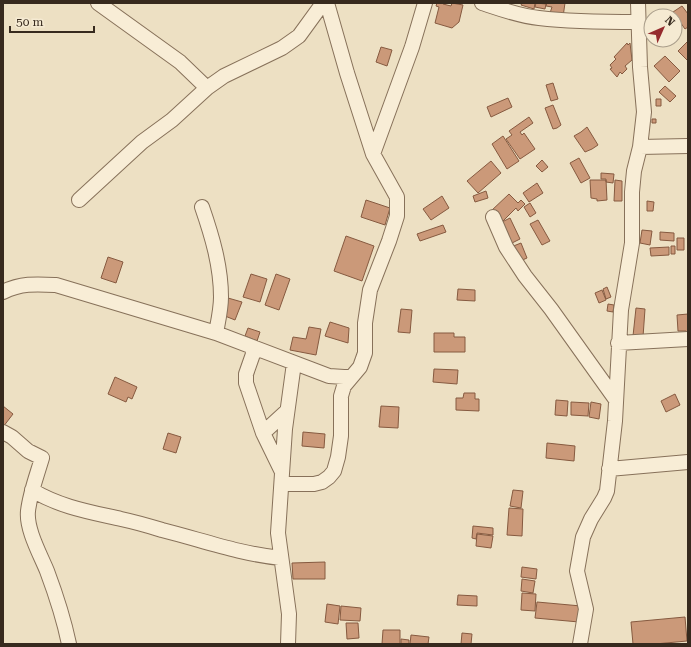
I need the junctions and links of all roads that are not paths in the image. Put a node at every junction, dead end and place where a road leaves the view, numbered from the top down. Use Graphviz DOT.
graph roads {
  1 [pos="98,3"];
  2 [pos="323,3"];
  3 [pos="327,3"];
  4 [pos="425,3"];
  5 [pos="482,3"];
  6 [pos="638,3"];
  7 [pos="638,22"];
  8 [pos="207,88"];
  9 [pos="688,146"];
  10 [pos="640,147"];
  11 [pos="373,154"];
  12 [pos="79,200"];
  13 [pos="202,207"];
  14 [pos="493,217"];
  15 [pos="3,292"];
  16 [pos="216,333"];
  17 [pos="688,339"];
  18 [pos="618,343"];
  19 [pos="253,347"];
  20 [pos="294,363"];
  21 [pos="352,377"];
  22 [pos="616,400"];
  23 [pos="287,410"];
  24 [pos="3,432"];
  25 [pos="263,433"];
  26 [pos="688,462"];
  27 [pos="609,469"];
  28 [pos="282,478"];
  29 [pos="32,490"];
  30 [pos="280,558"];
  31 [pos="69,644"];
  32 [pos="288,644"];
  33 [pos="580,644"];
  1 -- 8 [label="street"];
  2 -- 8 [label="street"];
  3 -- 11 [label="street"];
  4 -- 11 [label="street"];
  5 -- 7 [label="street"];
  6 -- 7 [label="street"];
  7 -- 10 [label="street"];
  8 -- 12 [label="street"];
  9 -- 10 [label="street"];
  10 -- 18 [label="street"];
  11 -- 21 [label="street"];
  13 -- 16 [label="street"];
  14 -- 22 [label="street"];
  15 -- 16 [label="street"];
  16 -- 19 [label="street"];
  17 -- 18 [label="street"];
  18 -- 22 [label="street"];
  19 -- 20 [label="street"];
  19 -- 25 [label="street"];
  20 -- 21 [label="street"];
  20 -- 23 [label="street"];
  21 -- 28 [label="street"];
  22 -- 27 [label="street"];
  23 -- 25 [label="street"];
  23 -- 28 [label="street"];
  24 -- 29 [label="street"];
  25 -- 28 [label="street"];
  26 -- 27 [label="street"];
  27 -- 33 [label="street"];
  28 -- 30 [label="street"];
  29 -- 30 [label="street"];
  29 -- 31 [label="street"];
  30 -- 32 [label="street"];
}
